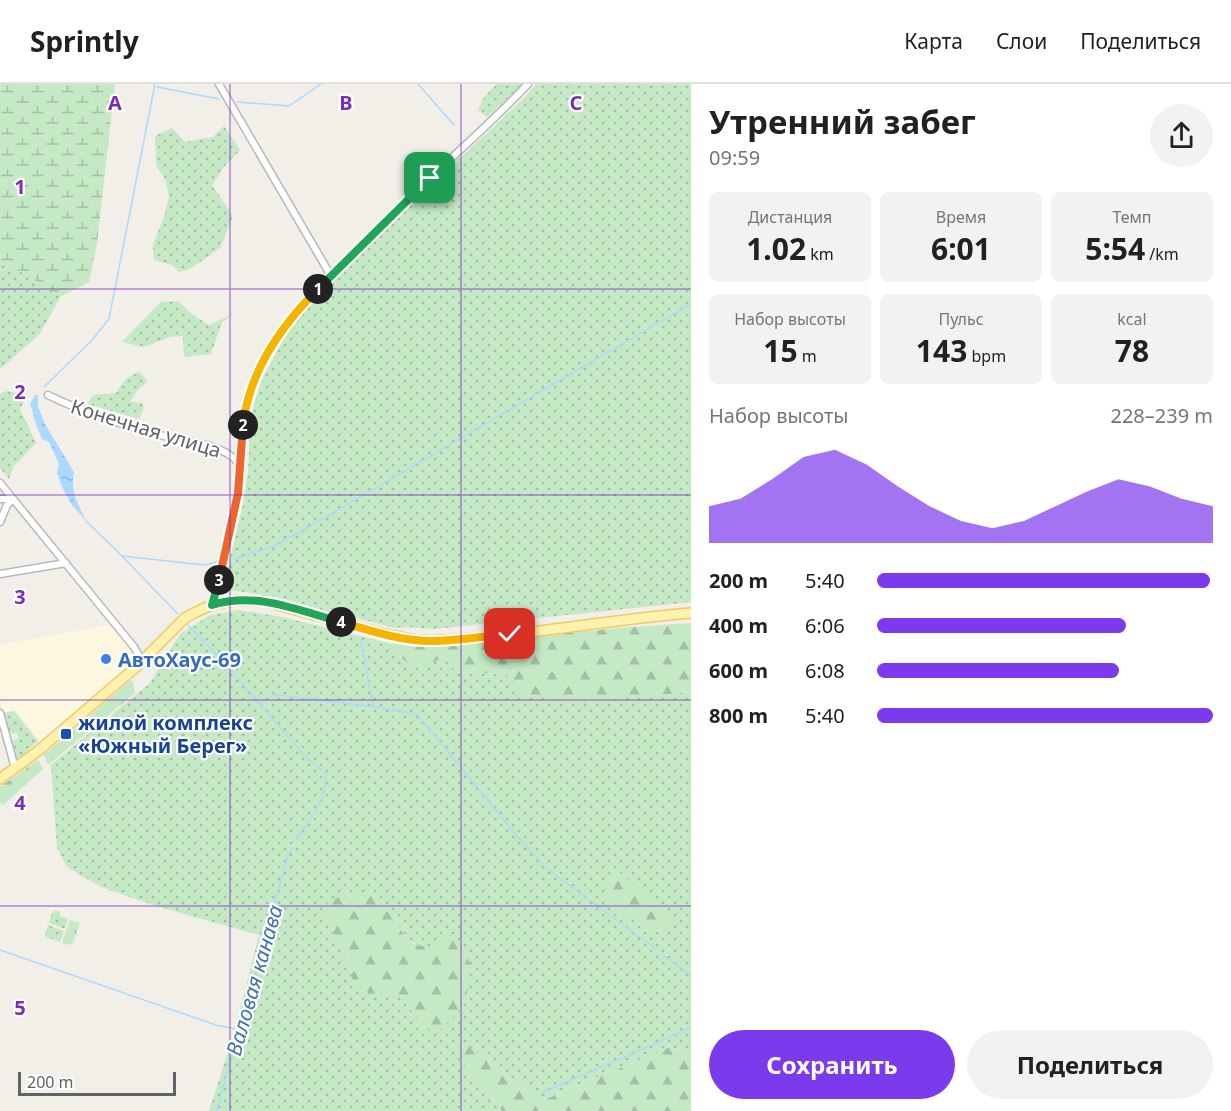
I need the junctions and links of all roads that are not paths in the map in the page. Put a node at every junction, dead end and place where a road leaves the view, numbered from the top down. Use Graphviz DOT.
graph roads {
  1 [pos="219,84"];
  2 [pos="528,84"];
  3 [pos="330,276"];
  4 [pos="48,395"];
  5 [pos="241,466"];
  6 [pos="0,483"];
  7 [pos="0,499"];
  8 [pos="13,499"];
  9 [pos="0,522"];
  10 [pos="66,563"];
  11 [pos="0,574"];
  12 [pos="212,605"];
  13 [pos="691,613"];
  14 [pos="142,661"];
  15 [pos="0,713"];
  16 [pos="15,768"];
  17 [pos="0,779"];
  1 -- 3 [label="street"];
  2 -- 3 [label="street"];
  3 -- 5 [label="street"];
  4 -- 5 [label="street, Конечная улица"];
  5 -- 12 [label="street"];
  6 -- 8 [label="street"];
  7 -- 8 [label="street"];
  8 -- 9 [label="street"];
  8 -- 10 [label="street"];
  10 -- 11 [label="street"];
  10 -- 14 [label="street"];
  12 -- 13 [label="main road"];
  12 -- 14 [label="main road"];
  14 -- 16 [label="main road"];
  15 -- 16 [label="street"];
  16 -- 17 [label="main road"];
}
